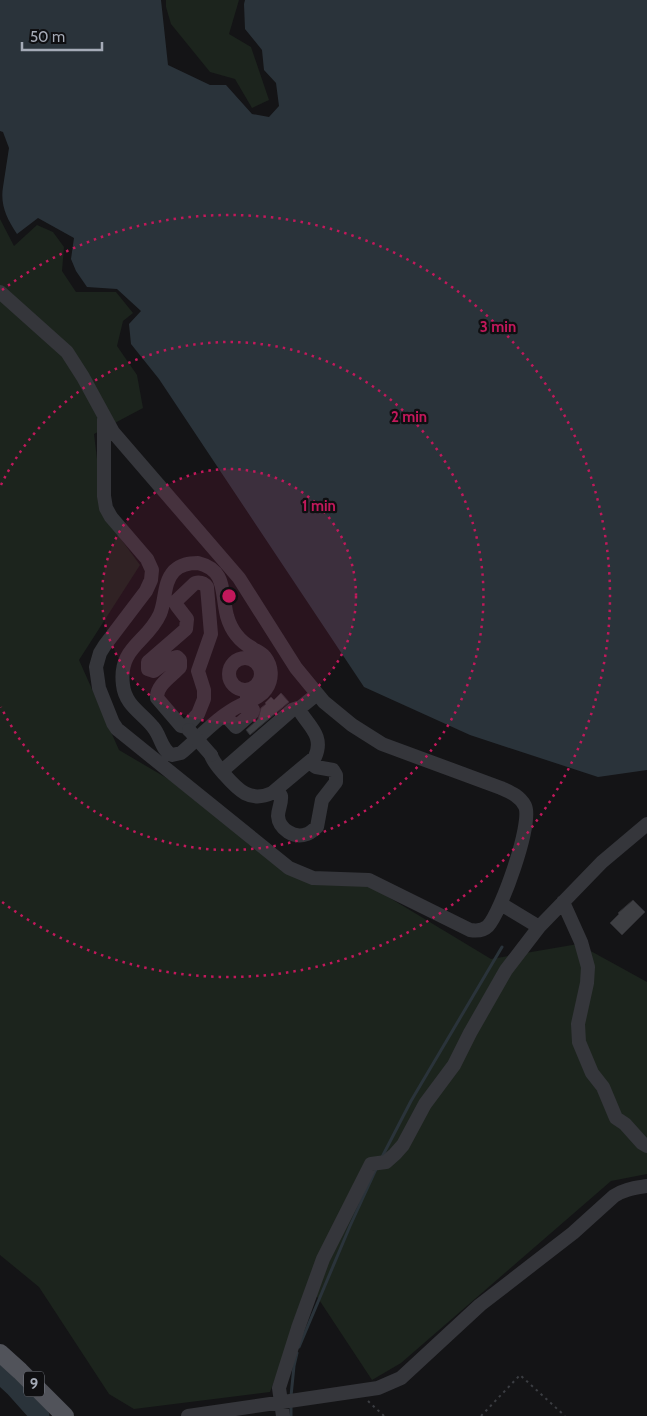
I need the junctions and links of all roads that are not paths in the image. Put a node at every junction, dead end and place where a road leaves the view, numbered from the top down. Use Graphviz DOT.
graph roads {
  1 [pos="0,292"];
  2 [pos="104,418"];
  3 [pos="317,694"];
  4 [pos="298,708"];
  5 [pos="226,716"];
  6 [pos="188,728"];
  7 [pos="309,762"];
  8 [pos="222,771"];
  9 [pos="277,790"];
  10 [pos="647,824"];
  11 [pos="564,902"];
  12 [pos="501,904"];
  13 [pos="539,927"];
  14 [pos="647,1146"];
  15 [pos="647,1186"];
  16 [pos="0,1354"];
  17 [pos="287,1401"];
  18 [pos="65,1416"];
  19 [pos="188,1416"];
  20 [pos="282,1416"];
  1 -- 2 [label="street"];
  2 -- 3 [label="street"];
  2 -- 12 [label="street"];
  3 -- 4 [label="street"];
  3 -- 12 [label="street"];
  4 -- 7 [label="street"];
  4 -- 8 [label="street"];
  5 -- 5 [label="street"];
  6 -- 6 [label="street"];
  6 -- 8 [label="street, bridge"];
  7 -- 9 [label="street"];
  7 -- 9 [label="street"];
  8 -- 9 [label="street"];
  10 -- 11 [label="street"];
  11 -- 13 [label="street"];
  11 -- 14 [label="street"];
  12 -- 13 [label="street"];
  13 -- 17 [label="street"];
  15 -- 17 [label="street"];
  16 -- 18 [label="main road, 9"];
  17 -- 19 [label="street"];
  17 -- 20 [label="street"];
}
